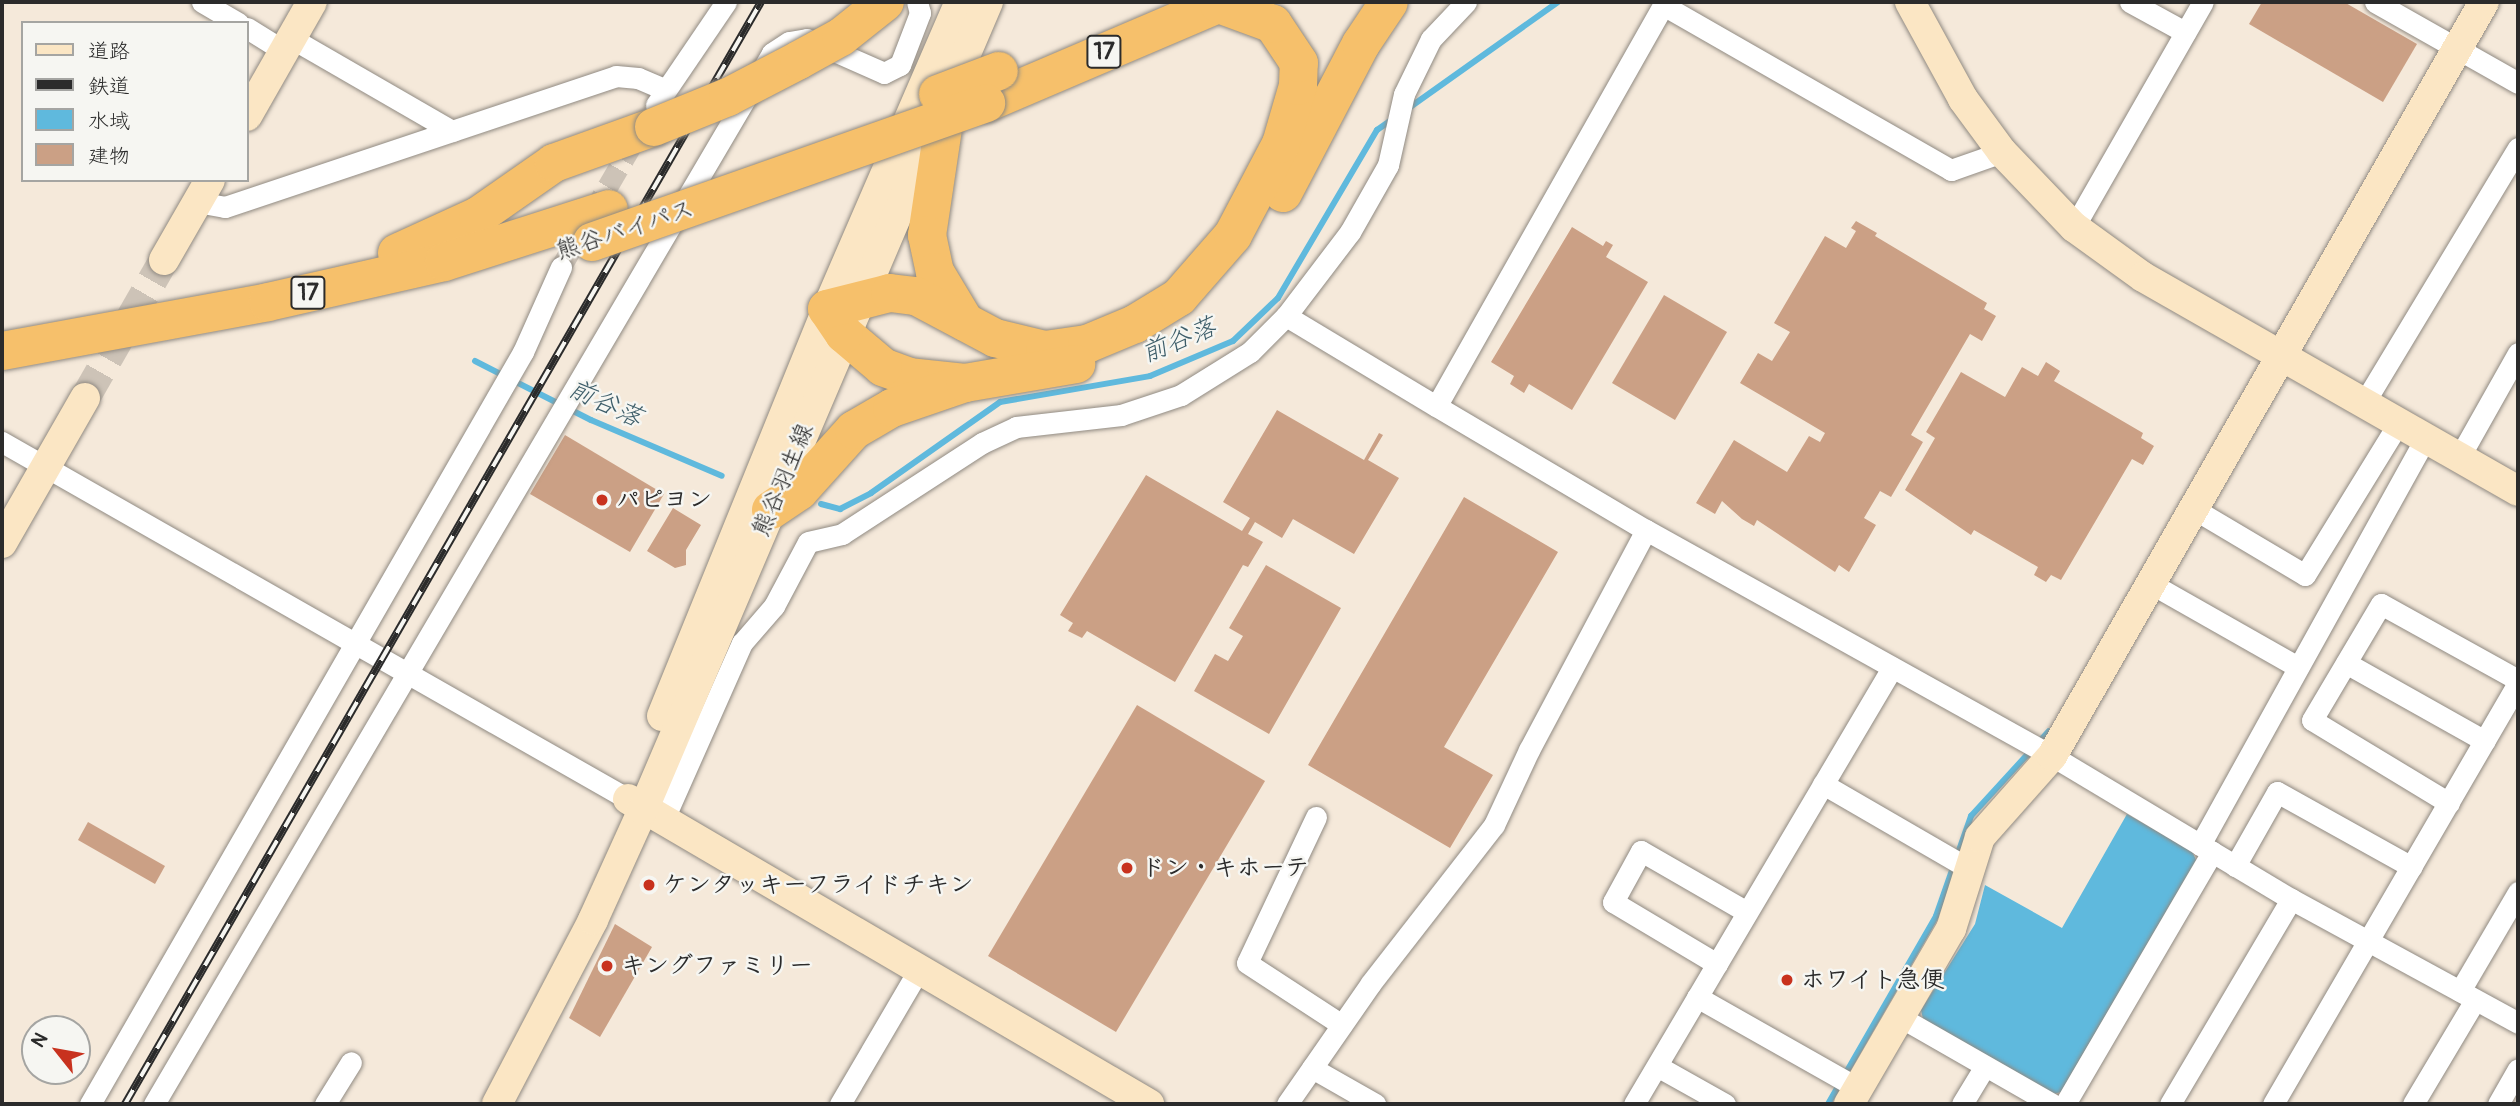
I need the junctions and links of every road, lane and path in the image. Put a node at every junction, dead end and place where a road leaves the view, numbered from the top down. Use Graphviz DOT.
graph roads {
  1 [pos="202,2"];
  2 [pos="312,2"];
  3 [pos="726,2"];
  4 [pos="885,2"];
  5 [pos="917,2"];
  6 [pos="960,2"];
  7 [pos="989,2"];
  8 [pos="1157,2"];
  9 [pos="1389,2"];
  10 [pos="1466,2"];
  11 [pos="1910,2"];
  12 [pos="2130,2"];
  13 [pos="2203,2"];
  14 [pos="2375,2"];
  15 [pos="2484,2"];
  16 [pos="1221,3"];
  17 [pos="1664,3"];
  18 [pos="235,21"];
  19 [pos="248,28"];
  20 [pos="2185,32"];
  21 [pos="288,44"];
  22 [pos="2457,48"];
  23 [pos="2518,83"];
  24 [pos="992,87"];
  25 [pos="948,95"];
  26 [pos="659,107"];
  27 [pos="248,114"];
  28 [pos="453,131"];
  29 [pos="2518,148"];
  30 [pos="2002,152"];
  31 [pos="204,191"];
  32 [pos="2074,227"];
  33 [pos="164,260"];
  34 [pos="561,267"];
  35 [pos="268,302"];
  36 [pos="844,314"];
  37 [pos="1286,317"];
  38 [pos="965,322"];
  39 [pos="2,351"];
  40 [pos="2271,352"];
  41 [pos="2518,353"];
  42 [pos="2,375"];
  43 [pos="965,383"];
  44 [pos="85,398"];
  45 [pos="2364,403"];
  46 [pos="1436,406"];
  47 [pos="2399,422"];
  48 [pos="2427,436"];
  49 [pos="4,445"];
  50 [pos="2460,456"];
  51 [pos="47,465"];
  52 [pos="2518,490"];
  53 [pos="2194,509"];
  54 [pos="771,510"];
  55 [pos="1646,530"];
  56 [pos="2,543"];
  57 [pos="2150,583"];
  58 [pos="356,645"];
  59 [pos="2347,663"];
  60 [pos="2298,667"];
  61 [pos="1892,668"];
  62 [pos="405,674"];
  63 [pos="2518,682"];
  64 [pos="2485,741"];
  65 [pos="2052,756"];
  66 [pos="1823,784"];
  67 [pos="2449,803"];
  68 [pos="645,810"];
  69 [pos="1316,817"];
  70 [pos="2206,848"];
  71 [pos="2235,866"];
  72 [pos="2412,867"];
  73 [pos="1968,868"];
  74 [pos="2518,891"];
  75 [pos="2291,900"];
  76 [pos="1747,912"];
  77 [pos="2369,941"];
  78 [pos="1717,964"];
  79 [pos="918,971"];
  80 [pos="2467,995"];
  81 [pos="1698,997"];
  82 [pos="1900,1017"];
  83 [pos="2518,1023"];
  84 [pos="1342,1025"];
  85 [pos="351,1062"];
  86 [pos="1657,1066"];
  87 [pos="1985,1066"];
  88 [pos="1312,1068"];
  89 [pos="2518,1069"];
  90 [pos="1854,1096"];
  91 [pos="503,1102"];
  92 [pos="90,1104"];
  93 [pos="154,1104"];
  94 [pos="325,1104"];
  95 [pos="840,1104"];
  96 [pos="1149,1104"];
  97 [pos="1287,1104"];
  98 [pos="1376,1104"];
  99 [pos="1634,1104"];
  100 [pos="1724,1104"];
  101 [pos="1962,1104"];
  102 [pos="2052,1104"];
  103 [pos="2065,1104"];
  104 [pos="2170,1104"];
  105 [pos="2273,1104"];
  106 [pos="2413,1104"];
  107 [pos="2498,1104"];
  1 -- 18 [label="street"];
  2 -- 21 [label="street"];
  3 -- 26 [label="street"];
  4 -- 26 [label="highway, bridge"];
  5 -- 62 [label="street"];
  6 -- 36 [label="street, 熊谷羽生線"];
  7 -- 25 [label="street, 熊谷羽生線"];
  8 -- 24 [label="highway, 熊谷バイパス / 17"];
  9 -- 43 [label="highway"];
  10 -- 37 [label="street"];
  11 -- 30 [label="street"];
  12 -- 20 [label="street"];
  13 -- 20 [label="street"];
  14 -- 22 [label="street"];
  15 -- 22 [label="street"];
  16 -- 24 [label="highway, 熊谷バイパス / 17"];
  16 -- 38 [label="highway"];
  17 -- 30 [label="street"];
  17 -- 46 [label="street"];
  19 -- 21 [label="street"];
  20 -- 32 [label="street"];
  21 -- 27 [label="street"];
  21 -- 28 [label="street"];
  22 -- 23 [label="street"];
  22 -- 40 [label="street"];
  24 -- 35 [label="highway, 熊谷バイパス / 17, bridge"];
  24 -- 42 [label="highway, 熊谷バイパス / 17, bridge"];
  25 -- 36 [label="street, 熊谷羽生線"];
  25 -- 38 [label="highway"];
  26 -- 28 [label="street"];
  26 -- 35 [label="highway"];
  28 -- 31 [label="street"];
  29 -- 45 [label="street"];
  30 -- 32 [label="street"];
  31 -- 33 [label="street"];
  32 -- 40 [label="street"];
  34 -- 58 [label="street"];
  35 -- 39 [label="highway, 熊谷バイパス / 17"];
  36 -- 38 [label="highway"];
  36 -- 43 [label="highway"];
  36 -- 54 [label="street, 熊谷羽生線"];
  36 -- 68 [label="street, 熊谷羽生線"];
  37 -- 46 [label="street"];
  37 -- 68 [label="street"];
  40 -- 45 [label="street"];
  40 -- 53 [label="street"];
  41 -- 50 [label="street"];
  43 -- 54 [label="highway"];
  44 -- 51 [label="street"];
  45 -- 47 [label="street"];
  46 -- 55 [label="street"];
  47 -- 48 [label="street"];
  47 -- 53 [label="street"];
  48 -- 50 [label="street"];
  48 -- 60 [label="street"];
  49 -- 51 [label="street"];
  50 -- 52 [label="street"];
  51 -- 56 [label="street"];
  51 -- 58 [label="street"];
  53 -- 57 [label="street"];
  54 -- 68 [label="street, 熊谷羽生線"];
  55 -- 61 [label="street"];
  55 -- 84 [label="street"];
  57 -- 60 [label="street"];
  57 -- 65 [label="street"];
  58 -- 62 [label="street"];
  58 -- 92 [label="street"];
  59 -- 63 [label="street"];
  59 -- 64 [label="street"];
  59 -- 67 [label="street"];
  60 -- 70 [label="street"];
  61 -- 65 [label="street"];
  61 -- 66 [label="street"];
  62 -- 68 [label="street"];
  62 -- 93 [label="street"];
  63 -- 64 [label="street"];
  64 -- 67 [label="street"];
  65 -- 70 [label="street"];
  65 -- 73 [label="street"];
  66 -- 73 [label="street"];
  66 -- 76 [label="street"];
  67 -- 72 [label="street"];
  68 -- 79 [label="street"];
  68 -- 91 [label="street, 熊谷羽生線"];
  69 -- 84 [label="street"];
  70 -- 71 [label="street"];
  70 -- 103 [label="street"];
  71 -- 72 [label="street"];
  71 -- 75 [label="street"];
  72 -- 77 [label="street"];
  73 -- 82 [label="street"];
  74 -- 80 [label="street"];
  75 -- 77 [label="street"];
  75 -- 104 [label="street"];
  76 -- 78 [label="street"];
  76 -- 78 [label="street"];
  77 -- 80 [label="street"];
  77 -- 105 [label="street"];
  78 -- 81 [label="street"];
  79 -- 95 [label="street"];
  79 -- 96 [label="street"];
  80 -- 83 [label="street"];
  80 -- 106 [label="street"];
  81 -- 86 [label="street"];
  81 -- 90 [label="street"];
  82 -- 87 [label="street"];
  82 -- 90 [label="street"];
  84 -- 88 [label="street"];
  85 -- 94 [label="street"];
  86 -- 99 [label="street"];
  86 -- 100 [label="street"];
  87 -- 101 [label="street"];
  87 -- 102 [label="street"];
  88 -- 97 [label="street"];
  88 -- 98 [label="street"];
  89 -- 107 [label="street"];
}
